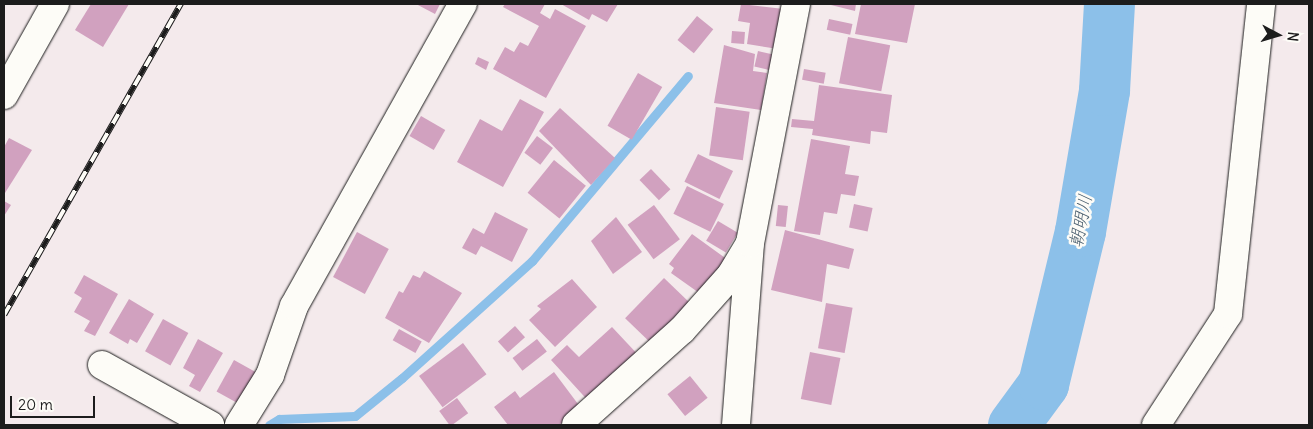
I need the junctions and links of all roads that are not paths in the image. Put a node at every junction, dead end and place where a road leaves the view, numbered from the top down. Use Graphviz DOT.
graph roads {
  1 [pos="55,4"];
  2 [pos="463,4"];
  3 [pos="796,4"];
  4 [pos="1261,4"];
  5 [pos="4,95"];
  6 [pos="750,243"];
  7 [pos="102,365"];
  8 [pos="210,425"];
  9 [pos="239,425"];
  10 [pos="576,425"];
  11 [pos="736,425"];
  12 [pos="1156,425"];
  1 -- 5 [label="street"];
  2 -- 9 [label="street"];
  3 -- 6 [label="street"];
  4 -- 12 [label="street"];
  6 -- 10 [label="street"];
  6 -- 11 [label="street"];
  7 -- 8 [label="street"];
}
